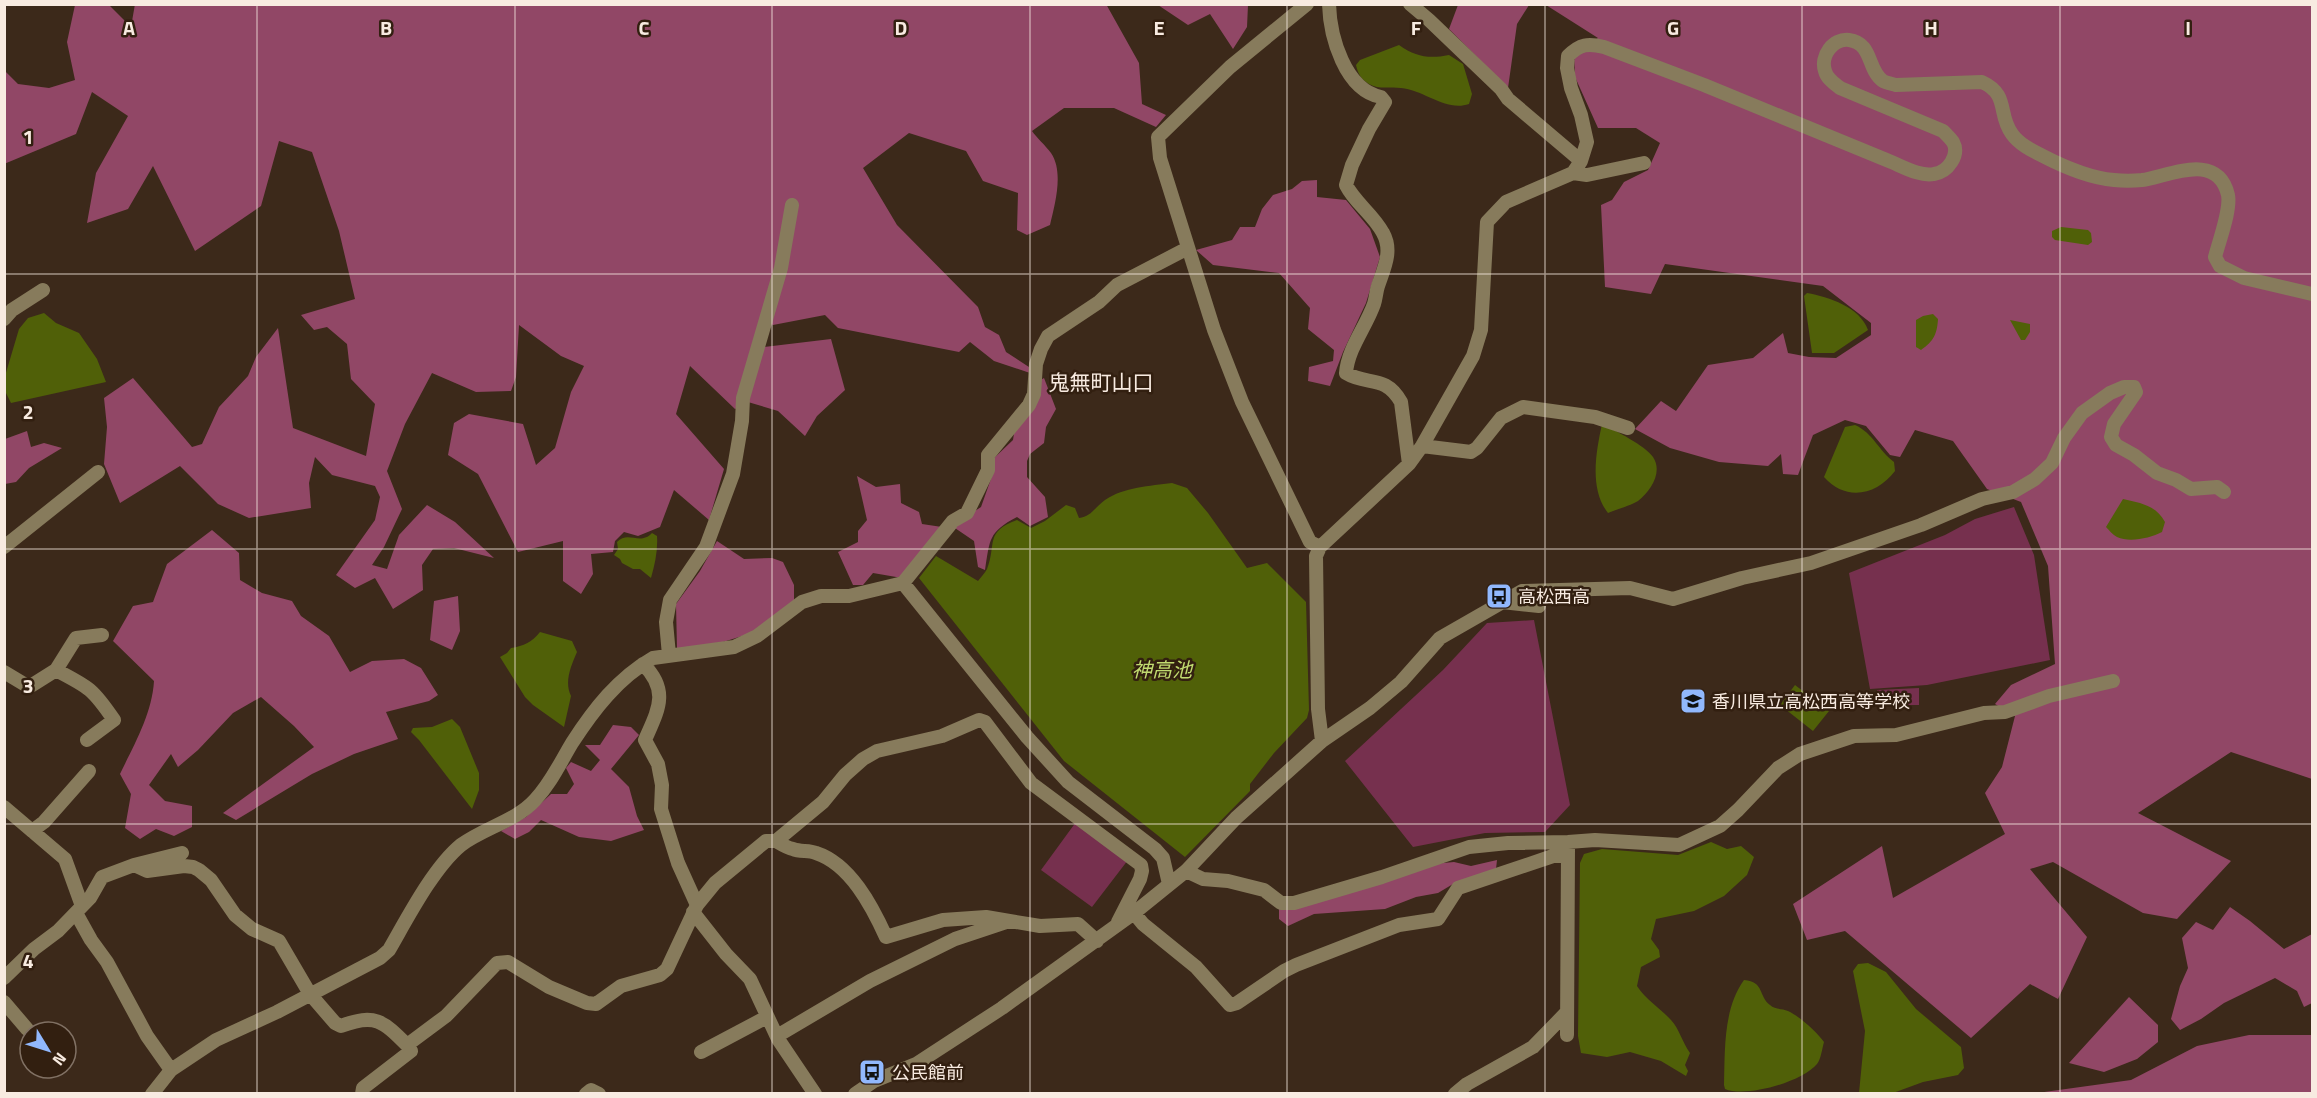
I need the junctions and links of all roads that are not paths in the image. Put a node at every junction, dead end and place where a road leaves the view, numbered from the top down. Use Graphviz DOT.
graph roads {
  1 [pos="1307,4"];
  2 [pos="1329,4"];
  3 [pos="1410,4"];
  4 [pos="1644,163"];
  5 [pos="1577,167"];
  6 [pos="792,205"];
  7 [pos="1188,248"];
  8 [pos="43,290"];
  9 [pos="2313,294"];
  10 [pos="4,319"];
  11 [pos="1628,428"];
  12 [pos="1422,446"];
  13 [pos="1409,464"];
  14 [pos="98,472"];
  15 [pos="2224,492"];
  16 [pos="4,547"];
  17 [pos="1320,547"];
  18 [pos="903,583"];
  19 [pos="1502,602"];
  20 [pos="1539,606"];
  21 [pos="102,634"];
  22 [pos="669,656"];
  23 [pos="642,664"];
  24 [pos="56,670"];
  25 [pos="4,672"];
  26 [pos="2114,681"];
  27 [pos="87,740"];
  28 [pos="1322,741"];
  29 [pos="89,771"];
  30 [pos="4,807"];
  31 [pos="32,831"];
  32 [pos="776,841"];
  33 [pos="1568,849"];
  34 [pos="182,853"];
  35 [pos="134,865"];
  36 [pos="1186,871"];
  37 [pos="1169,884"];
  38 [pos="695,908"];
  39 [pos="79,909"];
  40 [pos="1134,913"];
  41 [pos="1011,921"];
  42 [pos="1117,926"];
  43 [pos="1097,941"];
  44 [pos="4,978"];
  45 [pos="310,994"];
  46 [pos="4,1002"];
  47 [pos="1566,1013"];
  48 [pos="767,1017"];
  49 [pos="19,1020"];
  50 [pos="1567,1035"];
  51 [pos="777,1036"];
  52 [pos="407,1045"];
  53 [pos="701,1052"];
  54 [pos="171,1070"];
  55 [pos="152,1094"];
  56 [pos="362,1094"];
  57 [pos="586,1094"];
  58 [pos="599,1094"];
  59 [pos="814,1094"];
  60 [pos="855,1094"];
  61 [pos="1455,1094"];
  1 -- 7 [label="street"];
  2 -- 13 [label="street"];
  3 -- 5 [label="street"];
  4 -- 5 [label="street"];
  5 -- 9 [label="street"];
  5 -- 12 [label="street"];
  6 -- 22 [label="street"];
  7 -- 17 [label="street"];
  7 -- 18 [label="street"];
  8 -- 10 [label="street"];
  11 -- 12 [label="street"];
  12 -- 13 [label="street"];
  13 -- 17 [label="street"];
  14 -- 16 [label="street"];
  15 -- 19 [label="street"];
  17 -- 28 [label="street"];
  18 -- 22 [label="street"];
  18 -- 37 [label="street"];
  19 -- 20 [label="street"];
  19 -- 28 [label="street"];
  21 -- 24 [label="street"];
  22 -- 23 [label="street"];
  23 -- 38 [label="street"];
  23 -- 45 [label="street"];
  24 -- 25 [label="street"];
  24 -- 27 [label="street"];
  26 -- 33 [label="street"];
  28 -- 36 [label="street"];
  29 -- 31 [label="street"];
  30 -- 31 [label="street"];
  31 -- 39 [label="street"];
  32 -- 38 [label="street"];
  32 -- 41 [label="street"];
  32 -- 42 [label="street"];
  33 -- 36 [label="street"];
  33 -- 40 [label="street"];
  33 -- 47 [label="street"];
  34 -- 35 [label="street"];
  35 -- 39 [label="street"];
  35 -- 45 [label="street"];
  36 -- 37 [label="street"];
  37 -- 40 [label="street"];
  38 -- 48 [label="street"];
  38 -- 52 [label="street"];
  39 -- 44 [label="street"];
  39 -- 54 [label="street"];
  40 -- 42 [label="street"];
  41 -- 43 [label="street"];
  41 -- 51 [label="street"];
  42 -- 43 [label="street"];
  43 -- 60 [label="street"];
  45 -- 52 [label="street"];
  45 -- 54 [label="street"];
  46 -- 49 [label="street"];
  47 -- 50 [label="street"];
  47 -- 61 [label="street"];
  48 -- 51 [label="street"];
  48 -- 53 [label="street"];
  51 -- 59 [label="street"];
  52 -- 56 [label="street"];
  54 -- 55 [label="street"];
  57 -- 58 [label="street"];
}
